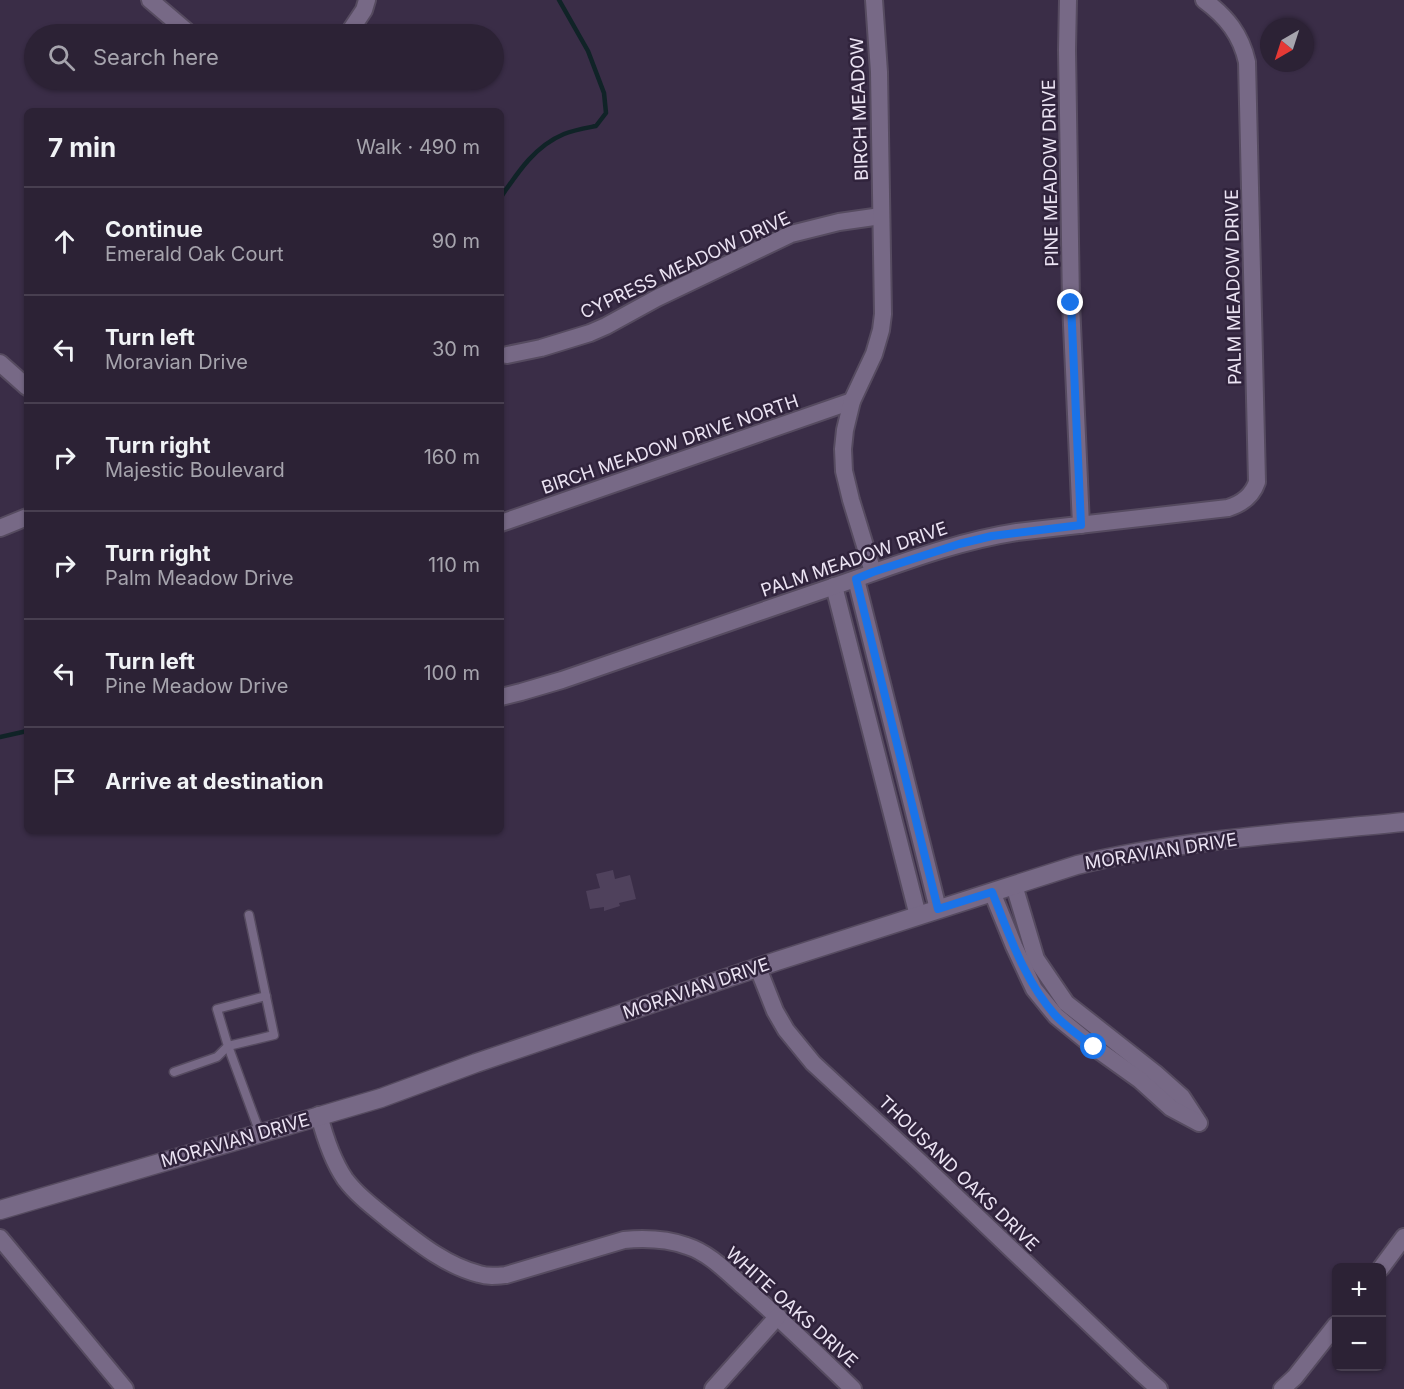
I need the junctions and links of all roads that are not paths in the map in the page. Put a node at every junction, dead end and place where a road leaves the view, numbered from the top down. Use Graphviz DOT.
graph roads {
  1 [pos="150,0"];
  2 [pos="367,0"];
  3 [pos="874,0"];
  4 [pos="1068,0"];
  5 [pos="1204,0"];
  6 [pos="178,24"];
  7 [pos="355,24"];
  8 [pos="881,216"];
  9 [pos="507,355"];
  10 [pos="0,363"];
  11 [pos="24,384"];
  12 [pos="852,401"];
  13 [pos="24,518"];
  14 [pos="504,522"];
  15 [pos="1081,525"];
  16 [pos="0,528"];
  17 [pos="873,572"];
  18 [pos="856,579"];
  19 [pos="834,586"];
  20 [pos="504,696"];
  21 [pos="897,743"];
  22 [pos="875,747"];
  23 [pos="1404,822"];
  24 [pos="1014,885"];
  25 [pos="992,892"];
  26 [pos="938,909"];
  27 [pos="249,915"];
  28 [pos="918,916"];
  29 [pos="1022,944"];
  30 [pos="758,968"];
  31 [pos="266,996"];
  32 [pos="228,1046"];
  33 [pos="1133,1066"];
  34 [pos="174,1072"];
  35 [pos="320,1115"];
  36 [pos="260,1133"];
  37 [pos="0,1210"];
  38 [pos="1404,1237"];
  39 [pos="0,1238"];
  40 [pos="1385,1263"];
  41 [pos="778,1316"];
  42 [pos="1332,1330"];
  43 [pos="125,1389"];
  44 [pos="713,1389"];
  45 [pos="853,1389"];
  46 [pos="1159,1389"];
  47 [pos="1282,1389"];
  1 -- 6 [label="street"];
  2 -- 7 [label="street"];
  3 -- 8 [label="street, BIRCH MEADOW"];
  4 -- 15 [label="street, PINE MEADOW DRIVE"];
  5 -- 15 [label="street, PALM MEADOW DRIVE"];
  8 -- 9 [label="street, CYPRESS MEADOW DRIVE"];
  8 -- 12 [label="street, BIRCH MEADOW"];
  10 -- 11 [label="street"];
  12 -- 14 [label="street, BIRCH MEADOW DRIVE NORTH"];
  12 -- 17 [label="street, BIRCH MEADOW"];
  13 -- 16 [label="street"];
  15 -- 17 [label="street, PALM MEADOW DRIVE"];
  17 -- 18 [label="street, PALM MEADOW DRIVE"];
  18 -- 19 [label="street, PALM MEADOW DRIVE"];
  18 -- 21 [label="street"];
  19 -- 20 [label="street, PALM MEADOW DRIVE"];
  19 -- 22 [label="street"];
  21 -- 22 [label="street"];
  21 -- 26 [label="street"];
  22 -- 28 [label="street"];
  23 -- 24 [label="street, MORAVIAN DRIVE"];
  24 -- 25 [label="street, MORAVIAN DRIVE"];
  24 -- 29 [label="street"];
  25 -- 26 [label="street, MORAVIAN DRIVE"];
  25 -- 29 [label="street"];
  26 -- 28 [label="street, MORAVIAN DRIVE"];
  27 -- 31 [label="lane"];
  28 -- 30 [label="street, MORAVIAN DRIVE"];
  29 -- 33 [label="street"];
  30 -- 35 [label="street, MORAVIAN DRIVE"];
  30 -- 46 [label="street, THOUSAND OAKS DRIVE"];
  31 -- 32 [label="lane"];
  31 -- 32 [label="lane"];
  32 -- 34 [label="lane"];
  32 -- 36 [label="lane"];
  35 -- 36 [label="street, MORAVIAN DRIVE"];
  35 -- 41 [label="street, WHITE OAKS DRIVE"];
  36 -- 37 [label="street, MORAVIAN DRIVE"];
  38 -- 40 [label="street"];
  39 -- 43 [label="street"];
  41 -- 44 [label="street"];
  41 -- 45 [label="street, WHITE OAKS DRIVE"];
  42 -- 47 [label="street"];
}
